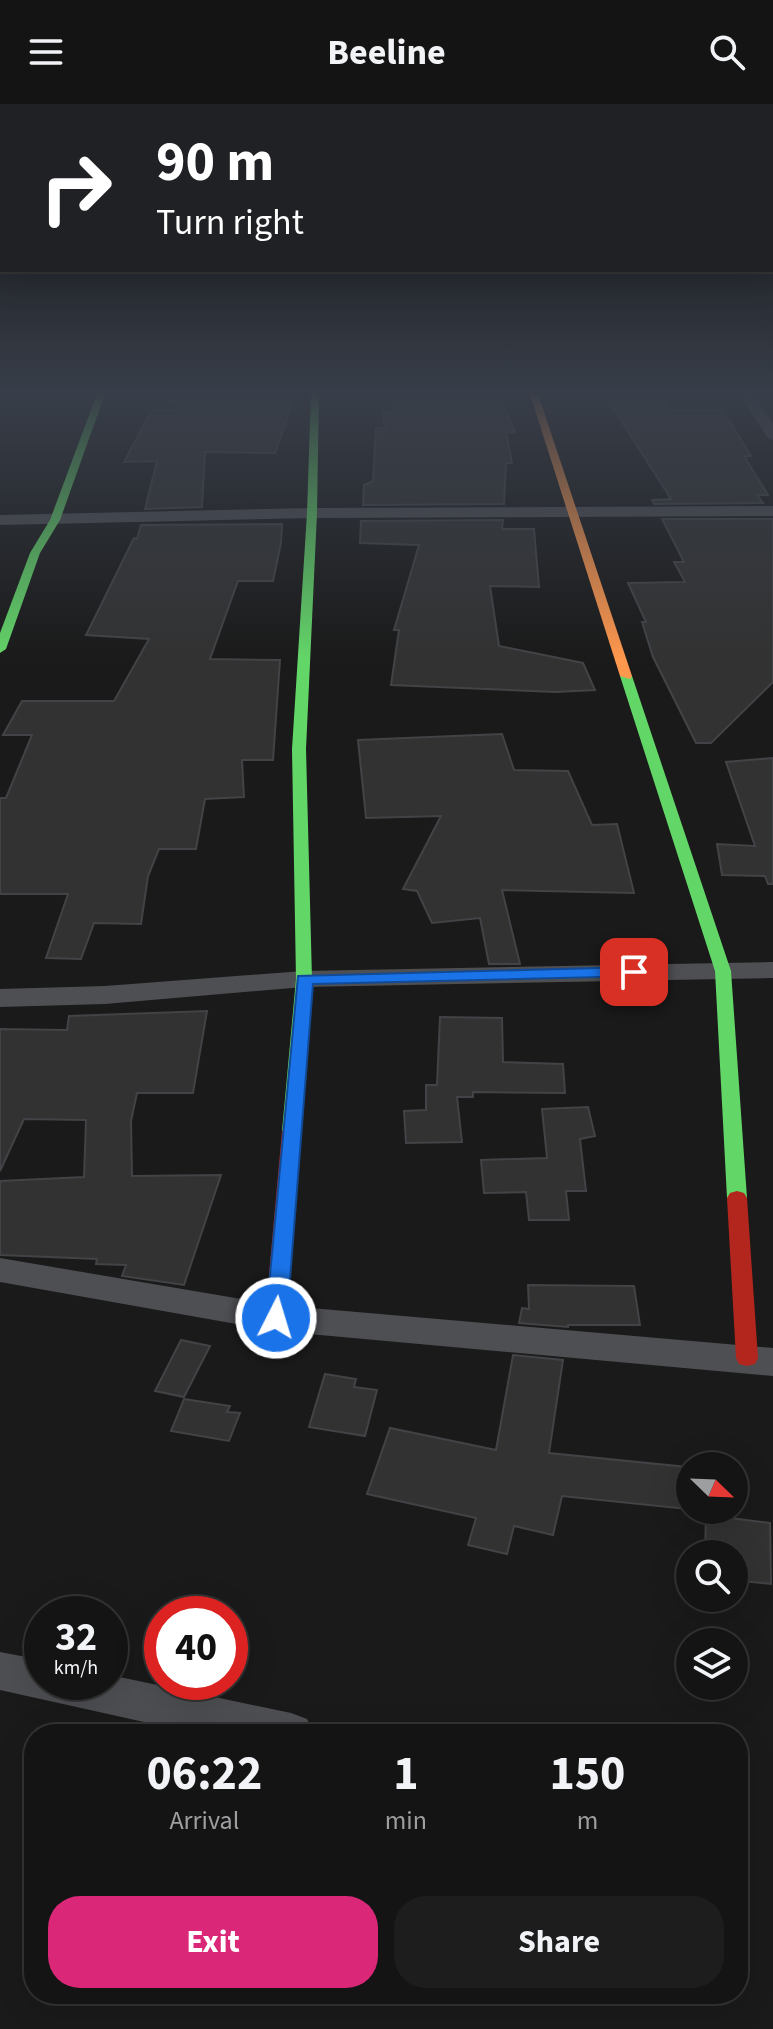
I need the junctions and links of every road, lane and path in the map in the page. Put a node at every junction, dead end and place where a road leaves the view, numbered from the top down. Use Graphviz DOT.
graph roads {
  1 [pos="69,481"];
  2 [pos="313,481"];
  3 [pos="563,481"];
  4 [pos="773,511"];
  5 [pos="573,512"];
  6 [pos="312,513"];
  7 [pos="0,520"];
  8 [pos="55,520"];
  9 [pos="0,649"];
  10 [pos="773,970"];
  11 [pos="723,971"];
  12 [pos="304,979"];
  13 [pos="0,998"];
  14 [pos="0,1270"];
  15 [pos="276,1318"];
  16 [pos="760,1360"];
  17 [pos="0,1671"];
  18 [pos="24,1676"];
  19 [pos="128,1699"];
  20 [pos="245,1724"];
  1 -- 8 [label="street"];
  2 -- 6 [label="street"];
  3 -- 5 [label="street"];
  4 -- 5 [label="street"];
  5 -- 6 [label="street"];
  5 -- 11 [label="street"];
  6 -- 8 [label="street"];
  6 -- 12 [label="street"];
  7 -- 8 [label="street"];
  8 -- 9 [label="street"];
  10 -- 11 [label="street"];
  11 -- 12 [label="street"];
  11 -- 16 [label="street"];
  12 -- 13 [label="street"];
  12 -- 15 [label="street"];
  14 -- 15 [label="street"];
  15 -- 16 [label="street"];
  17 -- 18 [label="street"];
  19 -- 20 [label="street"];
}
